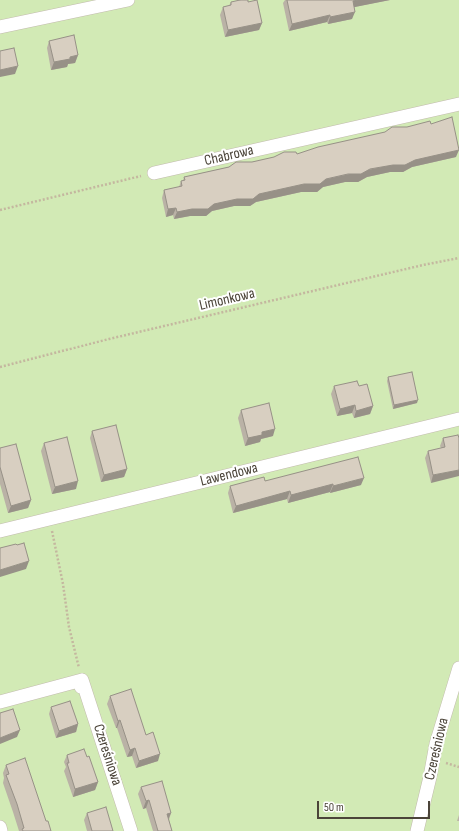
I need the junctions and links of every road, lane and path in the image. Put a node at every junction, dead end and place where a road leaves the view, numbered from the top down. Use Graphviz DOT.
graph roads {
  1 [pos="128,0"];
  2 [pos="0,27"];
  3 [pos="459,104"];
  4 [pos="154,173"];
  5 [pos="0,210"];
  6 [pos="459,258"];
  7 [pos="0,367"];
  8 [pos="459,419"];
  9 [pos="50,519"];
  10 [pos="0,531"];
  11 [pos="459,668"];
  12 [pos="82,685"];
  13 [pos="0,702"];
  14 [pos="0,827"];
  15 [pos="1,831"];
  16 [pos="131,831"];
  17 [pos="417,831"];
  1 -- 2 [label="street"];
  3 -- 4 [label="street, Chabrowa"];
  4 -- 5 [label="path"];
  6 -- 7 [label="path, Limonkowa"];
  8 -- 9 [label="street, Lawendowa"];
  9 -- 10 [label="street, Lawendowa"];
  9 -- 12 [label="path"];
  11 -- 17 [label="street, Czereśniowa"];
  12 -- 13 [label="street"];
  12 -- 16 [label="street, Czereśniowa"];
  14 -- 15 [label="street"];
}
